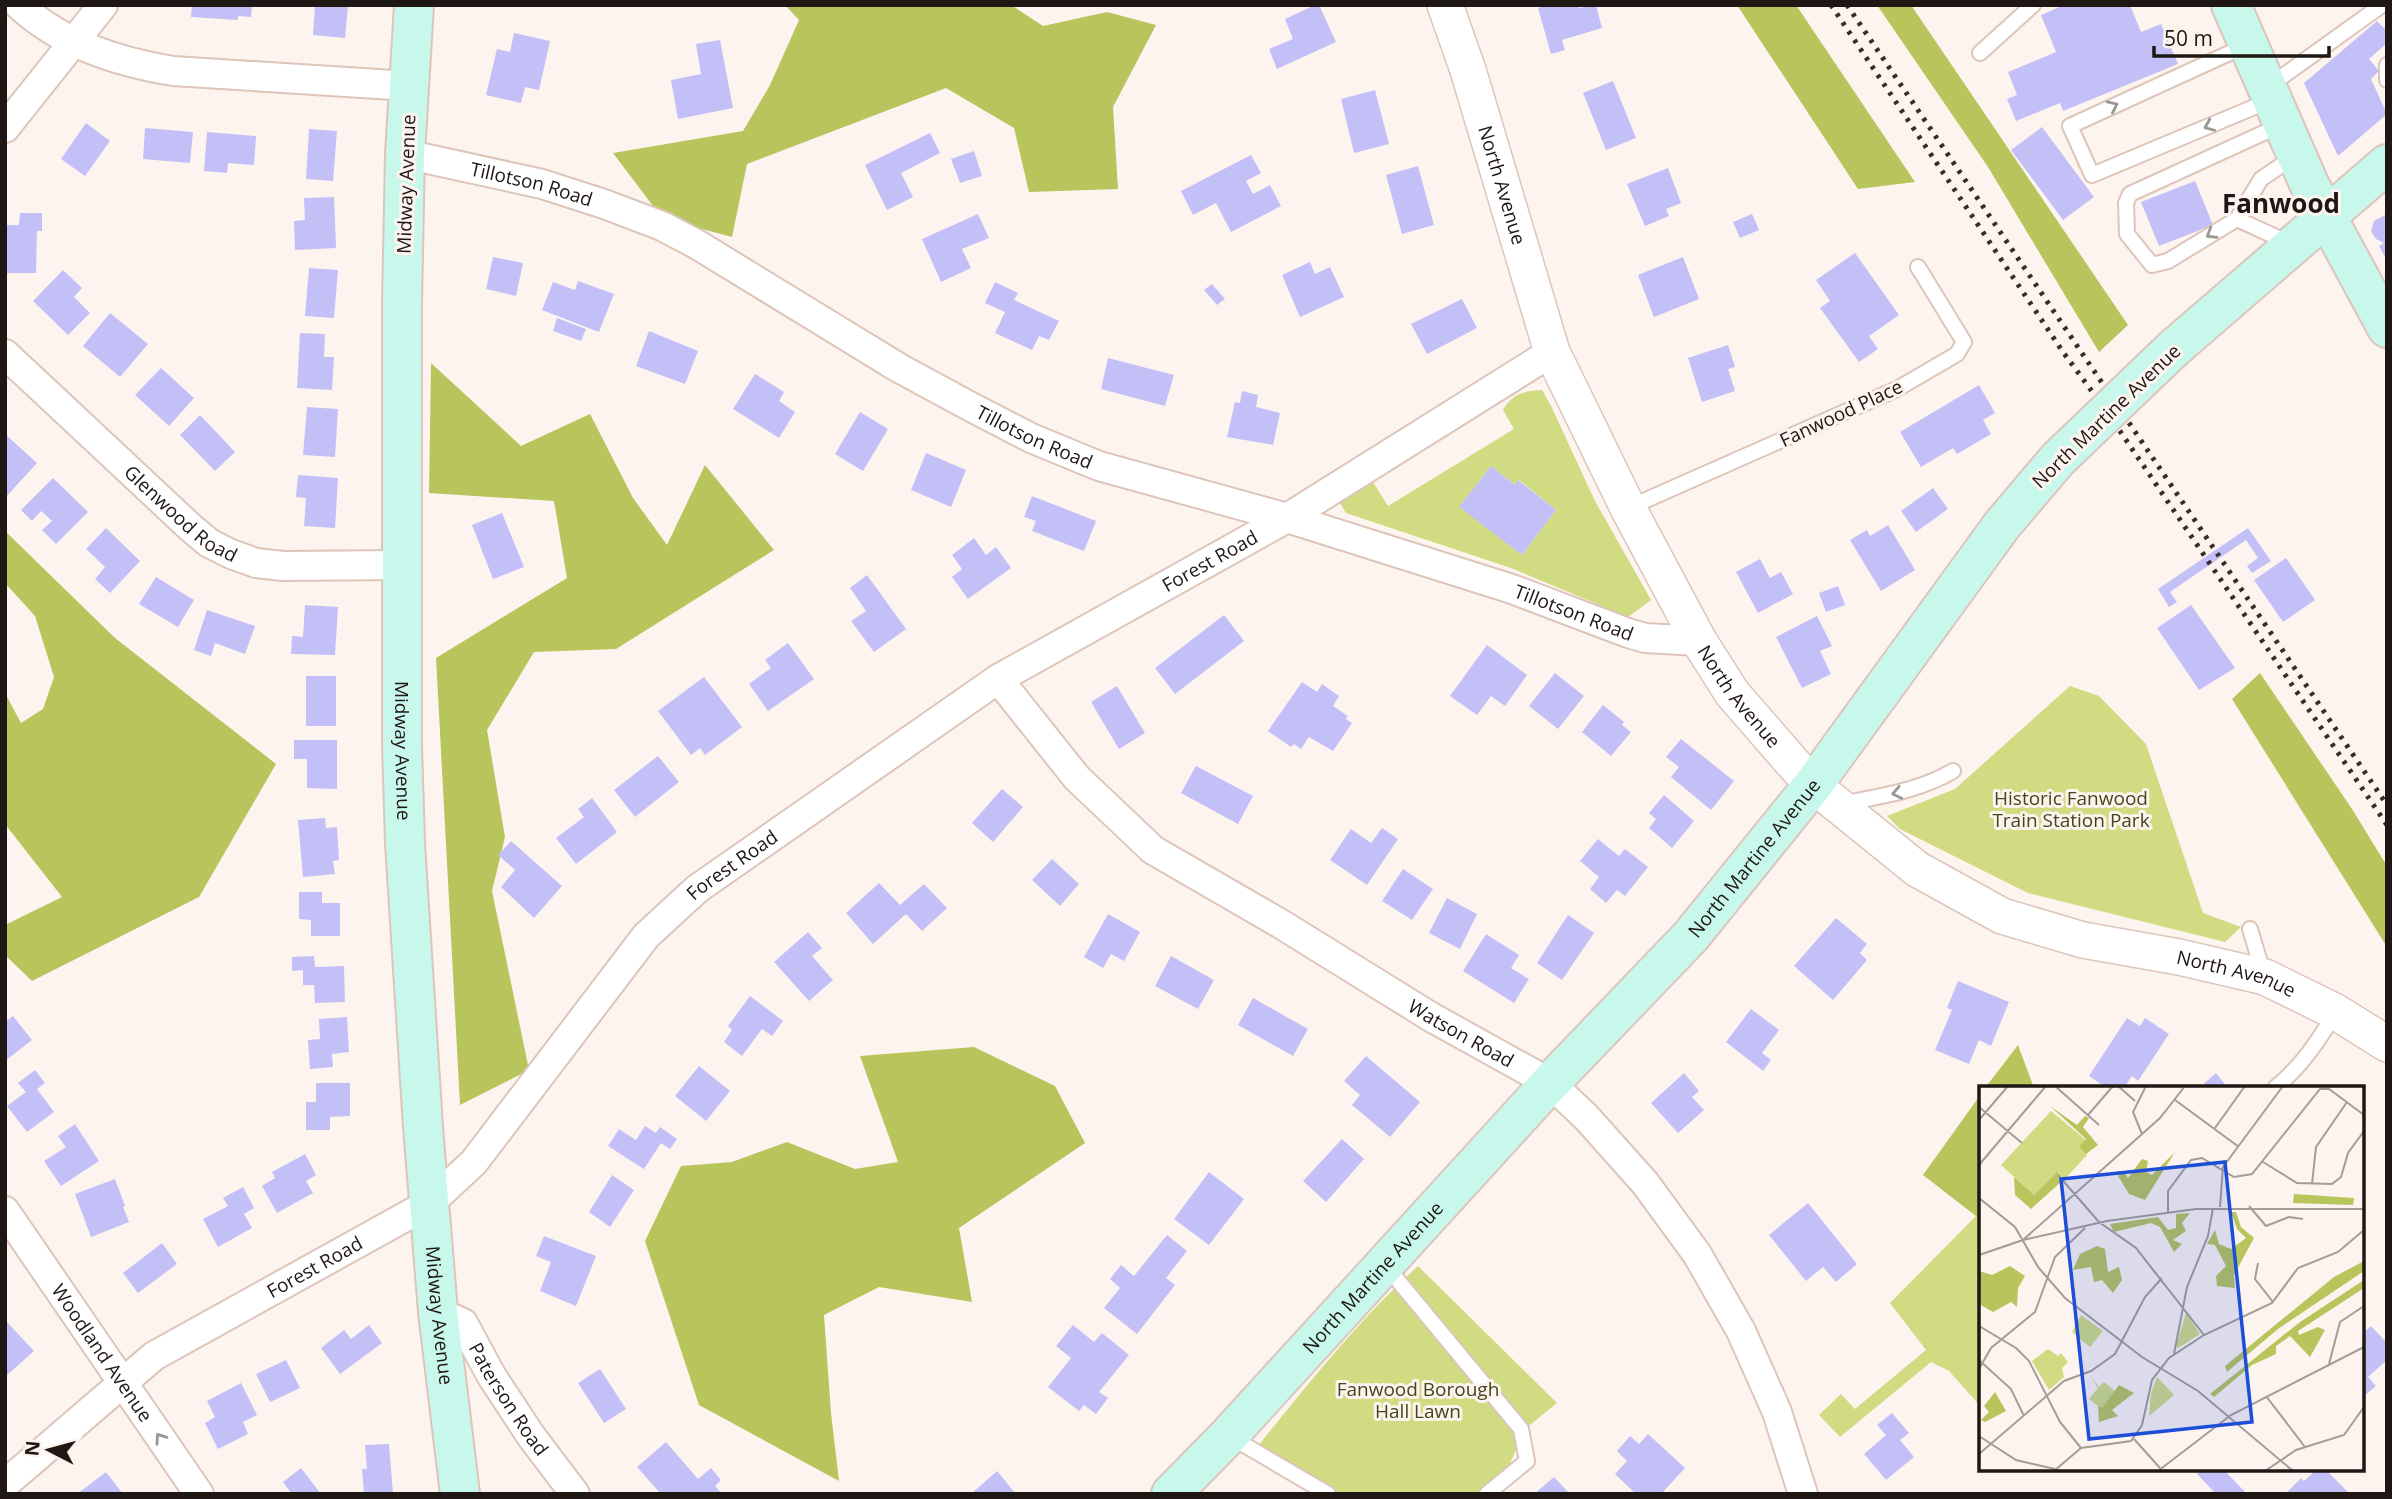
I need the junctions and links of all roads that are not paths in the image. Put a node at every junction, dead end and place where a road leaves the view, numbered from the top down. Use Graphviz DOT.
graph roads {
  1 [pos="19,5"];
  2 [pos="103,5"];
  3 [pos="414,5"];
  4 [pos="1445,5"];
  5 [pos="2033,5"];
  6 [pos="2231,5"];
  7 [pos="2382,5"];
  8 [pos="74,42"];
  9 [pos="2248,44"];
  10 [pos="1980,53"];
  11 [pos="2387,65"];
  12 [pos="2387,80"];
  13 [pos="409,86"];
  14 [pos="2280,117"];
  15 [pos="5,128"];
  16 [pos="405,154"];
  17 [pos="2387,164"];
  18 [pos="2237,219"];
  19 [pos="2326,219"];
  20 [pos="2293,246"];
  21 [pos="1918,267"];
  22 [pos="2387,328"];
  23 [pos="1552,352"];
  24 [pos="5,354"];
  25 [pos="1628,508"];
  26 [pos="1287,518"];
  27 [pos="402,565"];
  28 [pos="1699,640"];
  29 [pos="998,679"];
  30 [pos="1953,771"];
  31 [pos="1825,795"];
  32 [pos="2249,929"];
  33 [pos="2265,977"];
  34 [pos="2336,1012"];
  35 [pos="2387,1044"];
  36 [pos="1550,1083"];
  37 [pos="2277,1086"];
  38 [pos="430,1203"];
  39 [pos="5,1211"];
  40 [pos="1384,1263"];
  41 [pos="438,1312"];
  42 [pos="121,1382"];
  43 [pos="1228,1436"];
  44 [pos="5,1484"];
  45 [pos="199,1494"];
  46 [pos="460,1494"];
  47 [pos="575,1494"];
  48 [pos="1171,1494"];
  49 [pos="1328,1494"];
  50 [pos="1487,1494"];
  51 [pos="1803,1494"];
  1 -- 8 [label="street"];
  2 -- 8 [label="street"];
  3 -- 13 [label="main road, Midway Avenue"];
  4 -- 23 [label="street, North Avenue"];
  5 -- 10 [label="lane"];
  6 -- 9 [label="main road"];
  7 -- 14 [label="lane"];
  8 -- 13 [label="street"];
  8 -- 15 [label="street"];
  9 -- 14 [label="main road"];
  14 -- 9 [label="lane, one-way"];
  11 -- 12 [label="lane"];
  13 -- 16 [label="main road, Midway Avenue"];
  14 -- 18 [label="lane"];
  18 -- 14 [label="lane, one-way"];
  14 -- 19 [label="main road"];
  16 -- 26 [label="street, Tillotson Road"];
  16 -- 27 [label="main road, Midway Avenue"];
  17 -- 19 [label="main road, North Martine Avenue"];
  18 -- 20 [label="lane"];
  19 -- 20 [label="main road, North Martine Avenue"];
  19 -- 22 [label="main road"];
  20 -- 31 [label="main road, North Martine Avenue, bridge"];
  21 -- 25 [label="lane, Fanwood Place"];
  23 -- 25 [label="street, North Avenue"];
  23 -- 26 [label="street, Forest Road"];
  24 -- 27 [label="street, Glenwood Road"];
  25 -- 28 [label="street, North Avenue"];
  26 -- 28 [label="street, Tillotson Road"];
  26 -- 29 [label="street, Forest Road"];
  27 -- 38 [label="main road, Midway Avenue"];
  28 -- 31 [label="street, North Avenue"];
  29 -- 36 [label="street, Watson Road"];
  29 -- 38 [label="street, Forest Road"];
  30 -- 31 [label="lane, one-way"];
  31 -- 33 [label="street, North Avenue"];
  31 -- 36 [label="main road, North Martine Avenue"];
  32 -- 33 [label="lane"];
  33 -- 34 [label="street, North Avenue"];
  34 -- 35 [label="street, North Avenue"];
  34 -- 37 [label="lane"];
  36 -- 40 [label="main road, North Martine Avenue"];
  36 -- 51 [label="street, Watson Road"];
  38 -- 41 [label="main road, Midway Avenue"];
  38 -- 42 [label="street, Forest Road"];
  39 -- 42 [label="street, Woodland Avenue"];
  40 -- 43 [label="main road, North Martine Avenue"];
  40 -- 50 [label="lane"];
  41 -- 46 [label="main road, Midway Avenue"];
  41 -- 47 [label="street, Paterson Road"];
  42 -- 44 [label="street, Forest Road"];
  45 -- 42 [label="street, Woodland Avenue, one-way"];
  43 -- 48 [label="main road, North Martine Avenue"];
  43 -- 49 [label="lane"];
}
